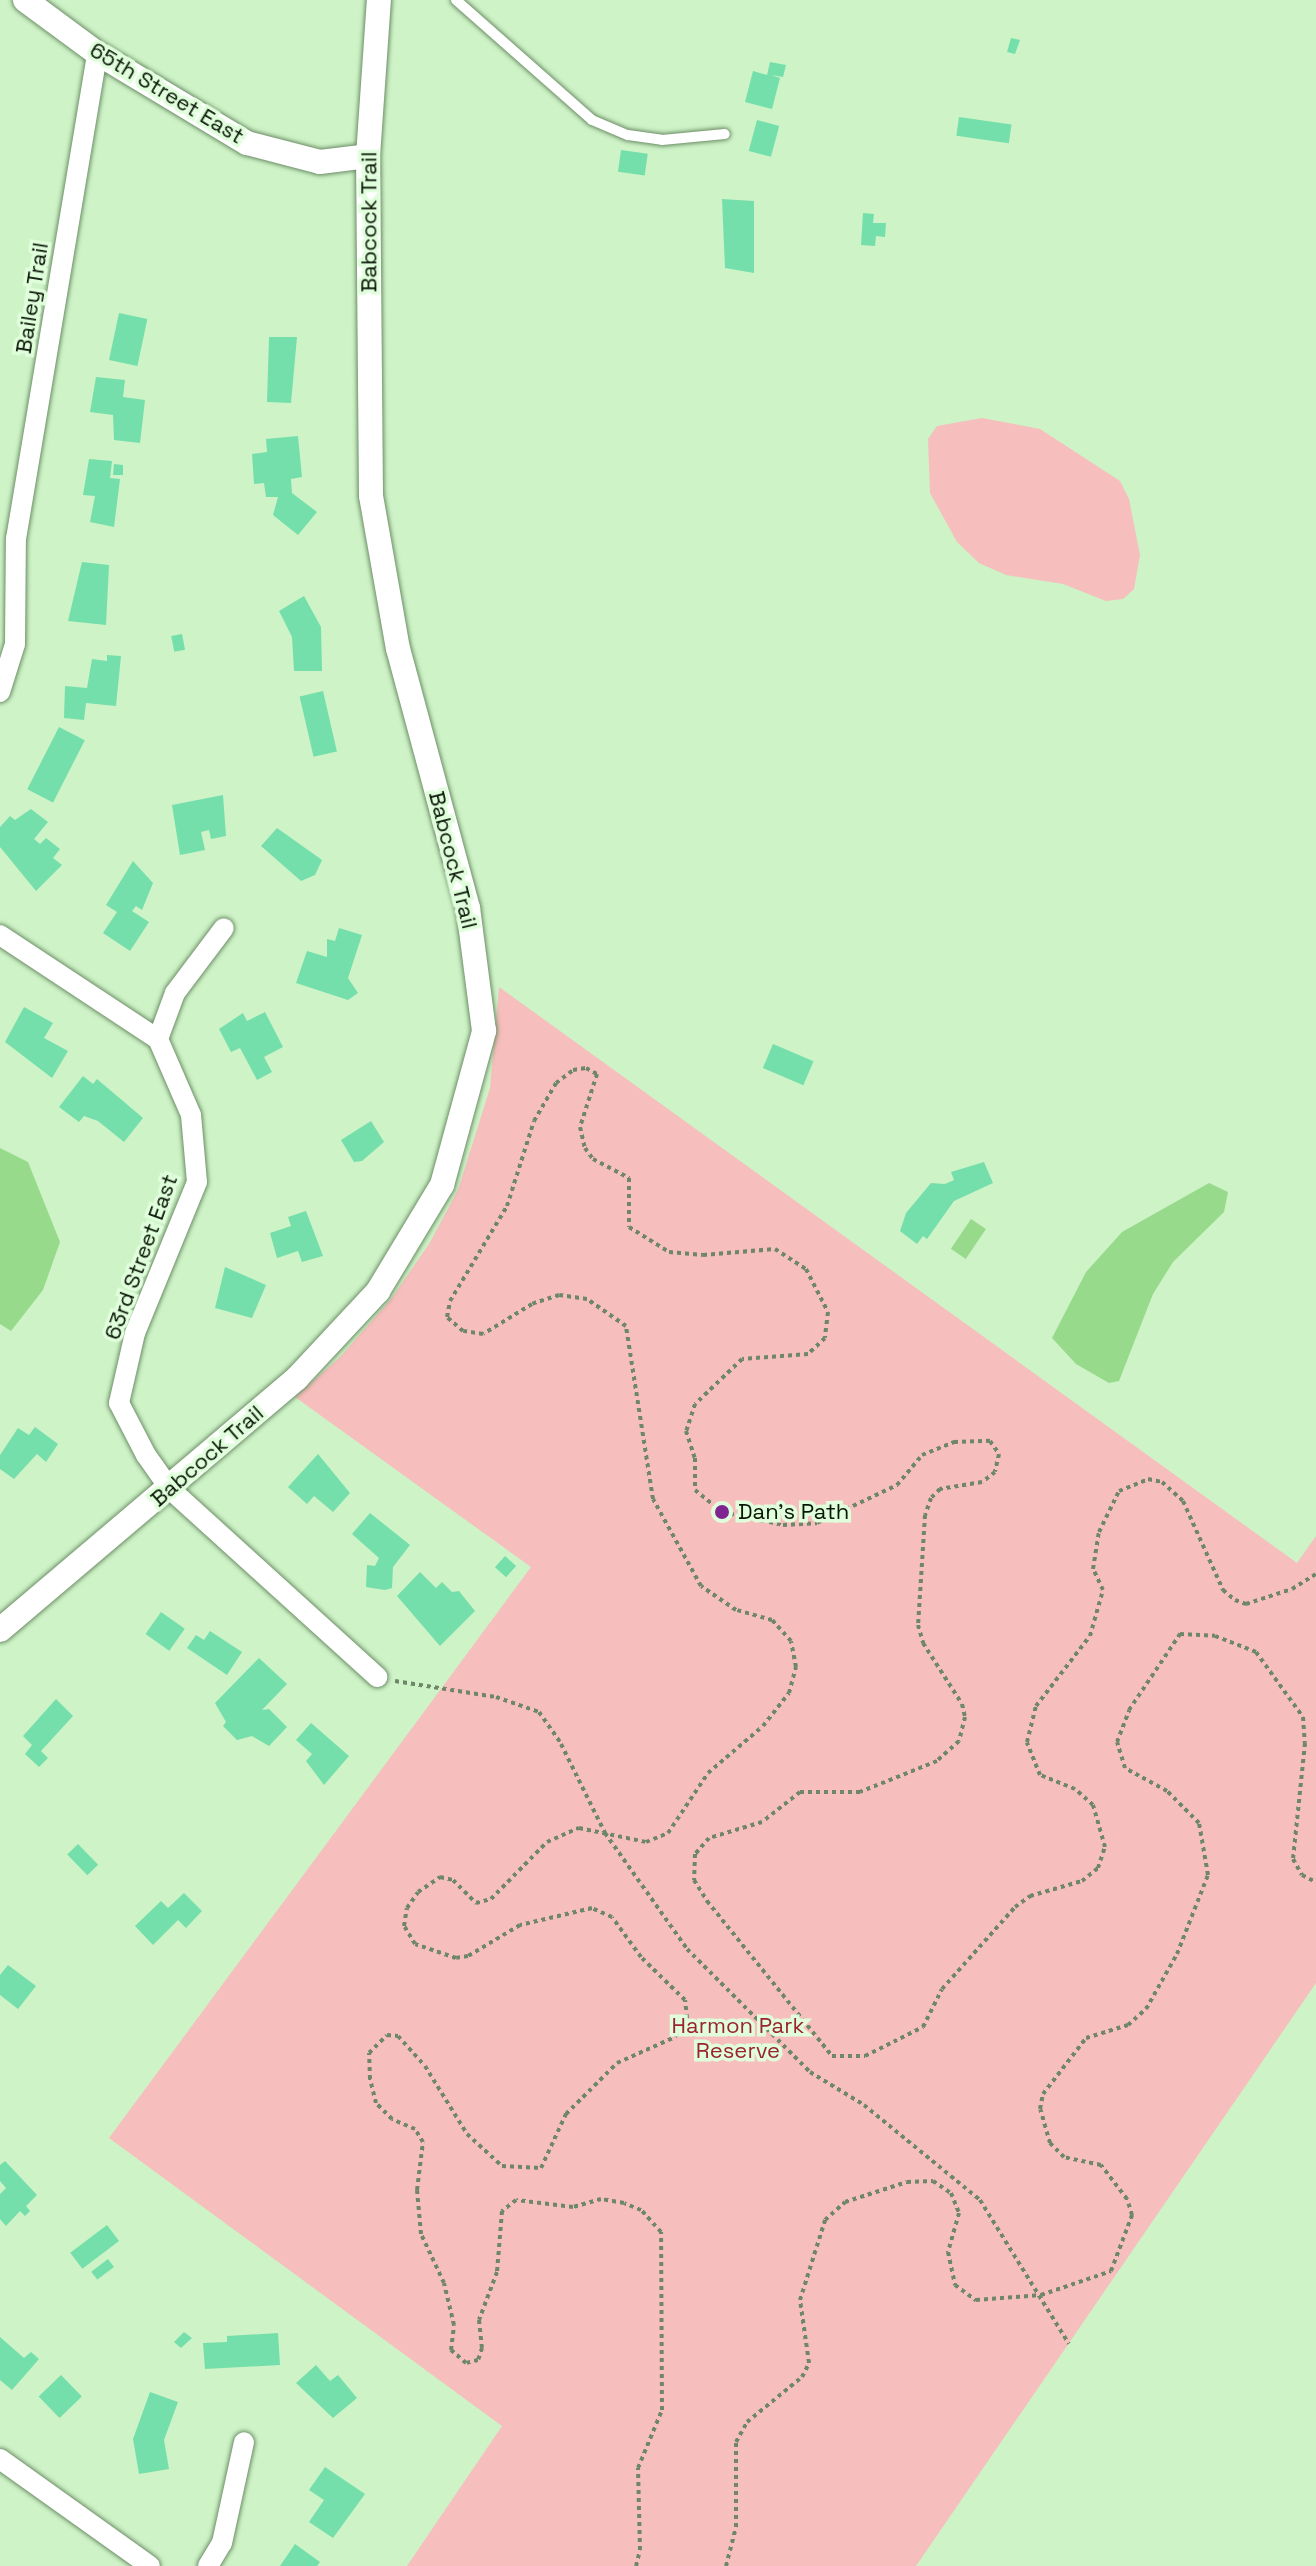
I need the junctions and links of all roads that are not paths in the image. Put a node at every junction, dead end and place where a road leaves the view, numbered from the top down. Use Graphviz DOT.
graph roads {
  1 [pos="25,0"];
  2 [pos="379,0"];
  3 [pos="456,0"];
  4 [pos="97,53"];
  5 [pos="725,134"];
  6 [pos="368,156"];
  7 [pos="8,533"];
  8 [pos="0,692"];
  9 [pos="224,928"];
  10 [pos="0,935"];
  11 [pos="158,1039"];
  12 [pos="170,1489"];
  13 [pos="0,1630"];
  14 [pos="377,1677"];
  15 [pos="244,2442"];
  16 [pos="0,2459"];
  17 [pos="150,2566"];
  18 [pos="208,2566"];
  1 -- 4 [label="street, 65th Street East"];
  2 -- 6 [label="street, Babcock Trail"];
  3 -- 5 [label="lane"];
  4 -- 6 [label="street, 65th Street East"];
  4 -- 7 [label="street, Bailey Trail"];
  6 -- 12 [label="street, Babcock Trail"];
  7 -- 8 [label="street, Bailey Trail"];
  9 -- 11 [label="street"];
  10 -- 11 [label="street"];
  11 -- 12 [label="street, 63rd Street East"];
  12 -- 13 [label="street, Babcock Trail"];
  12 -- 14 [label="street, 63rd Street East"];
  15 -- 18 [label="street"];
  16 -- 17 [label="street"];
}
